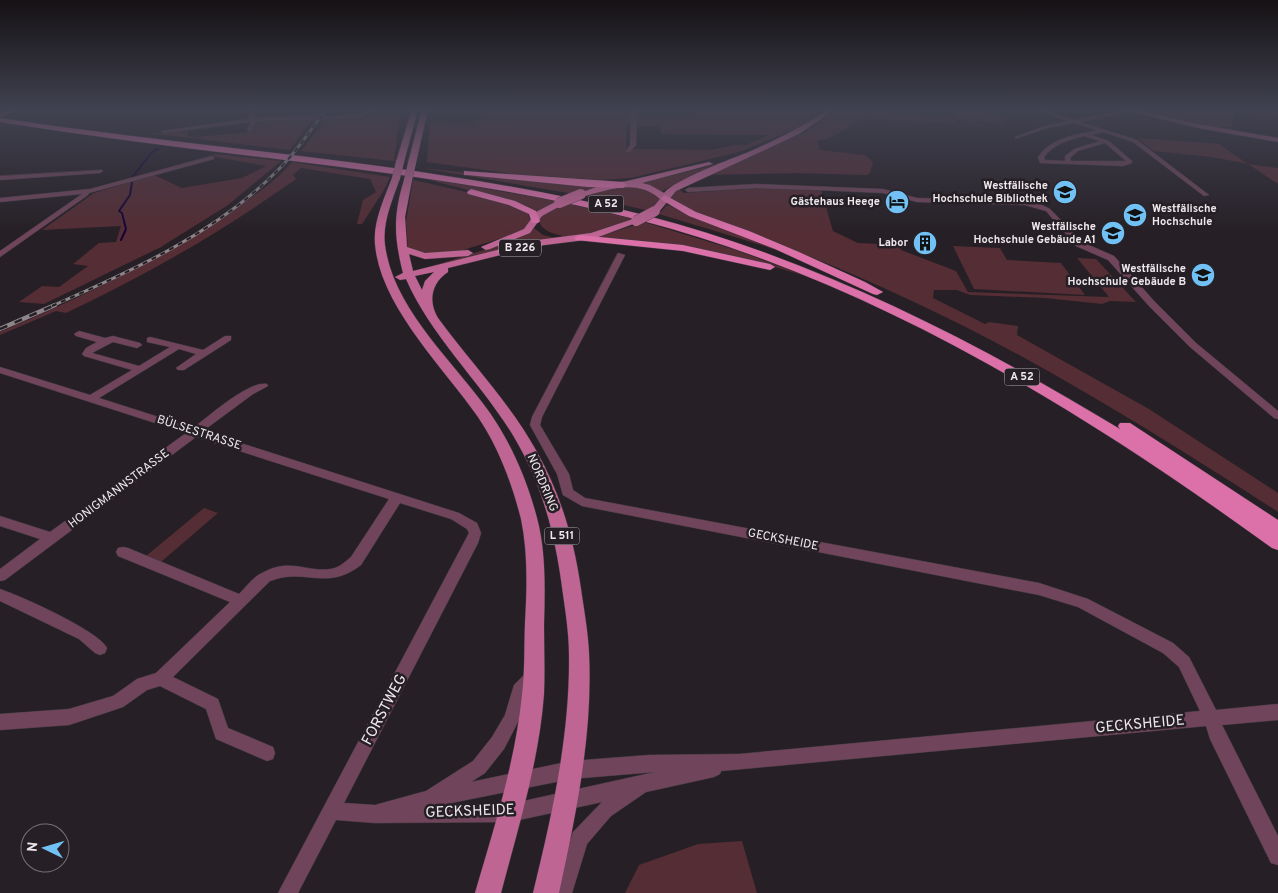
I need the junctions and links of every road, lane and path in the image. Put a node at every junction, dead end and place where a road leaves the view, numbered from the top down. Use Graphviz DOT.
graph roads {
  1 [pos="231,151"];
  2 [pos="260,151"];
  3 [pos="403,151"];
  4 [pos="415,151"];
  5 [pos="754,151"];
  6 [pos="1046,151"];
  7 [pos="1075,151"];
  8 [pos="1117,151"];
  9 [pos="1147,151"];
  10 [pos="287,154"];
  11 [pos="273,156"];
  12 [pos="742,156"];
  13 [pos="212,158"];
  14 [pos="1068,163"];
  15 [pos="100,171"];
  16 [pos="0,178"];
  17 [pos="623,185"];
  18 [pos="688,190"];
  19 [pos="90,191"];
  20 [pos="1206,195"];
  21 [pos="665,198"];
  22 [pos="0,200"];
  23 [pos="540,228"];
  24 [pos="579,238"];
  25 [pos="402,249"];
  26 [pos="0,255"];
  27 [pos="621,255"];
  28 [pos="465,258"];
  29 [pos="408,274"];
  30 [pos="388,278"];
  31 [pos="889,308"];
  32 [pos="426,309"];
  33 [pos="910,309"];
  34 [pos="79,334"];
  35 [pos="228,338"];
  36 [pos="150,340"];
  37 [pos="105,341"];
  38 [pos="137,345"];
  39 [pos="178,346"];
  40 [pos="204,353"];
  41 [pos="181,368"];
  42 [pos="140,369"];
  43 [pos="0,370"];
  44 [pos="263,386"];
  45 [pos="91,399"];
  46 [pos="1278,416"];
  47 [pos="195,432"];
  48 [pos="397,497"];
  49 [pos="0,521"];
  50 [pos="473,526"];
  51 [pos="1278,528"];
  52 [pos="52,538"];
  53 [pos="1278,543"];
  54 [pos="123,552"];
  55 [pos="0,576"];
  56 [pos="0,595"];
  57 [pos="241,601"];
  58 [pos="100,648"];
  59 [pos="534,675"];
  60 [pos="162,679"];
  61 [pos="1278,712"];
  62 [pos="1212,718"];
  63 [pos="0,722"];
  64 [pos="267,753"];
  65 [pos="739,762"];
  66 [pos="571,770"];
  67 [pos="517,780"];
  68 [pos="645,783"];
  69 [pos="425,800"];
  70 [pos="566,800"];
  71 [pos="331,811"];
  72 [pos="510,813"];
  73 [pos="375,814"];
  74 [pos="1278,856"];
  75 [pos="288,893"];
  76 [pos="488,893"];
  77 [pos="546,893"];
  78 [pos="562,893"];
  1 -- 11 [label="highway, A 52"];
  2 -- 10 [label="highway, A 52"];
  3 -- 30 [label="main road, NORDRING / L 511, bridge"];
  4 -- 25 [label="main road, NORDRING / L 511, bridge"];
  5 -- 12 [label="main road, B 226"];
  6 -- 14 [label="street"];
  7 -- 14 [label="street"];
  8 -- 14 [label="street"];
  9 -- 20 [label="street"];
  10 -- 17 [label="highway"];
  10 -- 33 [label="highway, A 52"];
  11 -- 23 [label="highway"];
  11 -- 31 [label="highway, A 52"];
  12 -- 17 [label="main road, B 226"];
  12 -- 21 [label="main road, B 226"];
  13 -- 19 [label="street"];
  15 -- 16 [label="street"];
  17 -- 21 [label="main road"];
  17 -- 23 [label="main road, B 226, bridge"];
  18 -- 46 [label="street"];
  19 -- 22 [label="street"];
  19 -- 26 [label="street"];
  21 -- 24 [label="main road, B 226, bridge"];
  21 -- 33 [label="highway"];
  23 -- 24 [label="main road"];
  23 -- 28 [label="main road, B 226"];
  24 -- 28 [label="main road, B 226"];
  24 -- 31 [label="highway"];
  25 -- 28 [label="main road"];
  25 -- 29 [label="main road, NORDRING / L 511"];
  27 -- 62 [label="street, GECKSHEIDE"];
  28 -- 29 [label="main road, B 226"];
  28 -- 32 [label="main road"];
  29 -- 30 [label="main road, B 226"];
  29 -- 32 [label="main road, NORDRING / L 511"];
  30 -- 59 [label="main road, NORDRING / L 511"];
  31 -- 53 [label="highway, A 52"];
  32 -- 66 [label="main road, NORDRING / L 511"];
  33 -- 51 [label="highway, A 52"];
  34 -- 37 [label="street"];
  35 -- 40 [label="street"];
  36 -- 39 [label="street"];
  37 -- 38 [label="street"];
  37 -- 42 [label="street"];
  39 -- 40 [label="street"];
  39 -- 42 [label="street"];
  40 -- 41 [label="street"];
  42 -- 45 [label="street"];
  43 -- 45 [label="street, BÜLSESTRASSE"];
  44 -- 47 [label="street, HONIGMANNSTRASSE"];
  45 -- 47 [label="street, BÜLSESTRASSE"];
  47 -- 48 [label="street, BÜLSESTRASSE"];
  47 -- 52 [label="street, HONIGMANNSTRASSE"];
  48 -- 50 [label="street, BÜLSESTRASSE"];
  48 -- 57 [label="street"];
  49 -- 52 [label="street"];
  50 -- 71 [label="street, FORSTWEG"];
  52 -- 55 [label="street, HONIGMANNSTRASSE"];
  54 -- 57 [label="street"];
  56 -- 58 [label="street"];
  57 -- 60 [label="street"];
  59 -- 67 [label="main road, NORDRING / L 511"];
  59 -- 69 [label="street"];
  60 -- 63 [label="street"];
  60 -- 64 [label="street"];
  61 -- 62 [label="street, GECKSHEIDE"];
  62 -- 65 [label="street, GECKSHEIDE"];
  62 -- 74 [label="street, GECKSHEIDE"];
  65 -- 66 [label="street, GECKSHEIDE"];
  65 -- 68 [label="street, GECKSHEIDE"];
  66 -- 67 [label="street, GECKSHEIDE"];
  66 -- 70 [label="main road, NORDRING / L 511"];
  67 -- 69 [label="street, GECKSHEIDE"];
  67 -- 72 [label="main road, NORDRING / L 511"];
  68 -- 70 [label="street, GECKSHEIDE"];
  68 -- 78 [label="street"];
  69 -- 73 [label="street, GECKSHEIDE"];
  70 -- 72 [label="street, GECKSHEIDE"];
  70 -- 77 [label="main road, NORDRING / L 511"];
  71 -- 73 [label="street, GECKSHEIDE"];
  71 -- 75 [label="street, FORSTWEG"];
  72 -- 73 [label="street, GECKSHEIDE"];
  72 -- 76 [label="main road, NORDRING / L 511"];
}
